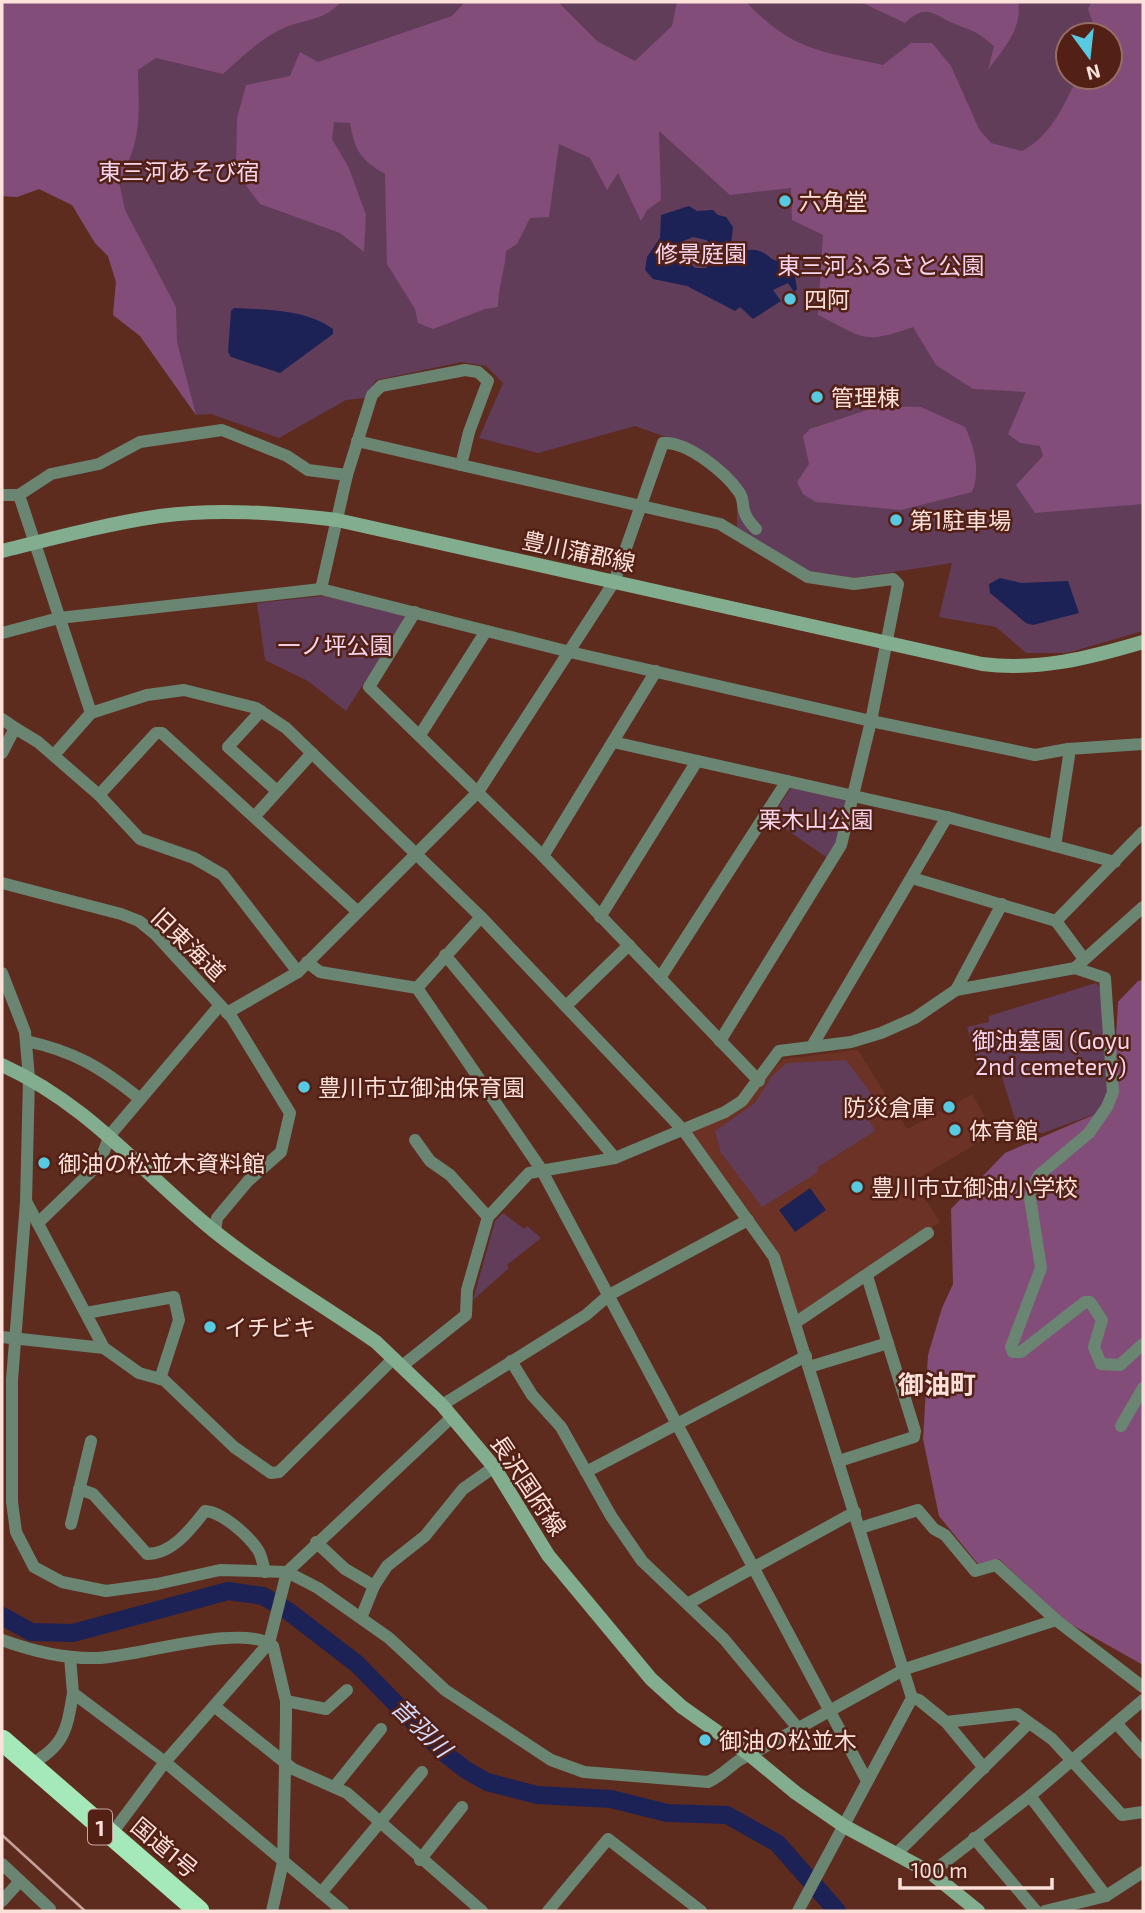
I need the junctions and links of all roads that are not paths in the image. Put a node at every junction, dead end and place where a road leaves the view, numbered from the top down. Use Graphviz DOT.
graph roads {
  1 [pos="357,441"];
  2 [pos="461,464"];
  3 [pos="347,475"];
  4 [pos="2,495"];
  5 [pos="19,495"];
  6 [pos="642,504"];
  7 [pos="337,520"];
  8 [pos="756,529"];
  9 [pos="35,543"];
  10 [pos="2,551"];
  11 [pos="614,582"];
  12 [pos="321,589"];
  13 [pos="415,612"];
  14 [pos="60,618"];
  15 [pos="485,631"];
  16 [pos="2,633"];
  17 [pos="1143,642"];
  18 [pos="887,644"];
  19 [pos="570,652"];
  20 [pos="656,671"];
  21 [pos="261,711"];
  22 [pos="91,713"];
  23 [pos="2,719"];
  24 [pos="871,721"];
  25 [pos="15,728"];
  26 [pos="420,735"];
  27 [pos="612,742"];
  28 [pos="1143,744"];
  29 [pos="1068,749"];
  30 [pos="2,753"];
  31 [pos="312,753"];
  32 [pos="54,755"];
  33 [pos="697,761"];
  34 [pos="787,781"];
  35 [pos="277,791"];
  36 [pos="478,792"];
  37 [pos="99,795"];
  38 [pos="854,796"];
  39 [pos="255,816"];
  40 [pos="947,817"];
  41 [pos="1143,832"];
  42 [pos="1055,846"];
  43 [pos="418,854"];
  44 [pos="543,856"];
  45 [pos="1115,862"];
  46 [pos="912,878"];
  47 [pos="2,883"];
  48 [pos="1002,904"];
  49 [pos="1143,906"];
  50 [pos="358,912"];
  51 [pos="600,917"];
  52 [pos="481,918"];
  53 [pos="1056,922"];
  54 [pos="629,945"];
  55 [pos="445,956"];
  56 [pos="1079,963"];
  57 [pos="302,967"];
  58 [pos="2,973"];
  59 [pos="660,978"];
  60 [pos="417,988"];
  61 [pos="956,990"];
  62 [pos="566,1006"];
  63 [pos="224,1009"];
  64 [pos="26,1041"];
  65 [pos="720,1041"];
  66 [pos="812,1046"];
  67 [pos="2,1065"];
  68 [pos="27,1077"];
  69 [pos="759,1081"];
  70 [pos="141,1099"];
  71 [pos="684,1131"];
  72 [pos="110,1135"];
  73 [pos="415,1140"];
  74 [pos="615,1158"];
  75 [pos="541,1169"];
  76 [pos="26,1202"];
  77 [pos="488,1217"];
  78 [pos="748,1220"];
  79 [pos="38,1223"];
  80 [pos="215,1232"];
  81 [pos="928,1233"];
  82 [pos="867,1276"];
  83 [pos="609,1295"];
  84 [pos="86,1312"];
  85 [pos="795,1323"];
  86 [pos="9,1338"];
  87 [pos="888,1343"];
  88 [pos="1143,1344"];
  89 [pos="104,1348"];
  90 [pos="511,1361"];
  91 [pos="808,1361"];
  92 [pos="398,1362"];
  93 [pos="160,1379"];
  94 [pos="1143,1388"];
  95 [pos="447,1411"];
  96 [pos="677,1423"];
  97 [pos="1121,1426"];
  98 [pos="91,1441"];
  99 [pos="839,1461"];
  100 [pos="494,1467"];
  101 [pos="586,1472"];
  102 [pos="79,1489"];
  103 [pos="855,1512"];
  104 [pos="71,1524"];
  105 [pos="860,1528"];
  106 [pos="316,1542"];
  107 [pos="753,1567"];
  108 [pos="265,1572"];
  109 [pos="286,1576"];
  110 [pos="374,1586"];
  111 [pos="689,1602"];
  112 [pos="361,1618"];
  113 [pos="1056,1620"];
  114 [pos="2,1640"];
  115 [pos="270,1641"];
  116 [pos="70,1657"];
  117 [pos="905,1669"];
  118 [pos="1143,1687"];
  119 [pos="347,1690"];
  120 [pos="73,1693"];
  121 [pos="912,1698"];
  122 [pos="1143,1700"];
  123 [pos="286,1701"];
  124 [pos="214,1706"];
  125 [pos="827,1710"];
  126 [pos="946,1722"];
  127 [pos="1116,1723"];
  128 [pos="1028,1724"];
  129 [pos="797,1727"];
  130 [pos="381,1729"];
  131 [pos="2,1740"];
  132 [pos="2,1751"];
  133 [pos="1143,1753"];
  134 [pos="750,1755"];
  135 [pos="1072,1760"];
  136 [pos="165,1762"];
  137 [pos="285,1763"];
  138 [pos="29,1765"];
  139 [pos="984,1768"];
  140 [pos="422,1772"];
  141 [pos="866,1779"];
  142 [pos="335,1786"];
  143 [pos="1030,1796"];
  144 [pos="462,1807"];
  145 [pos="1143,1812"];
  146 [pos="379,1824"];
  147 [pos="844,1826"];
  148 [pos="110,1836"];
  149 [pos="974,1838"];
  150 [pos="896,1854"];
  151 [pos="420,1860"];
  152 [pos="283,1862"];
  153 [pos="2,1864"];
  154 [pos="1143,1872"];
  155 [pos="931,1873"];
  156 [pos="20,1881"];
  157 [pos="321,1893"];
  158 [pos="1106,1896"];
  159 [pos="2,1900"];
  160 [pos="800,1909"];
  161 [pos="50,1910"];
  162 [pos="183,1911"];
  163 [pos="199,1911"];
  164 [pos="272,1911"];
  165 [pos="343,1911"];
  166 [pos="482,1911"];
  167 [pos="548,1911"];
  168 [pos="701,1911"];
  169 [pos="978,1911"];
  170 [pos="1037,1911"];
  171 [pos="1045,1911"];
  1 -- 2 [label="street"];
  1 -- 2 [label="street"];
  1 -- 3 [label="street"];
  2 -- 6 [label="street"];
  3 -- 5 [label="street"];
  3 -- 7 [label="street"];
  4 -- 5 [label="street"];
  5 -- 9 [label="street"];
  6 -- 8 [label="street"];
  6 -- 11 [label="street"];
  6 -- 18 [label="street"];
  7 -- 9 [label="main road, 豊川蒲郡線"];
  7 -- 11 [label="main road, 豊川蒲郡線"];
  7 -- 12 [label="street"];
  9 -- 10 [label="main road, 豊川蒲郡線"];
  9 -- 14 [label="street"];
  11 -- 18 [label="main road, 豊川蒲郡線"];
  11 -- 19 [label="street"];
  12 -- 13 [label="street"];
  12 -- 14 [label="street"];
  13 -- 15 [label="street"];
  13 -- 26 [label="street"];
  14 -- 16 [label="street"];
  14 -- 22 [label="street"];
  15 -- 19 [label="street"];
  15 -- 26 [label="street"];
  17 -- 18 [label="main road, 豊川蒲郡線"];
  18 -- 24 [label="street"];
  19 -- 20 [label="street"];
  19 -- 36 [label="street"];
  20 -- 24 [label="street"];
  20 -- 27 [label="street"];
  21 -- 22 [label="street"];
  21 -- 31 [label="street"];
  21 -- 35 [label="street"];
  22 -- 32 [label="street"];
  23 -- 25 [label="street"];
  24 -- 29 [label="street"];
  24 -- 38 [label="street"];
  25 -- 30 [label="street"];
  25 -- 32 [label="street"];
  26 -- 36 [label="street"];
  27 -- 33 [label="street"];
  27 -- 44 [label="street"];
  28 -- 29 [label="street"];
  29 -- 42 [label="street"];
  31 -- 35 [label="street"];
  31 -- 43 [label="street"];
  32 -- 37 [label="street"];
  33 -- 34 [label="street"];
  33 -- 51 [label="street"];
  34 -- 38 [label="street"];
  34 -- 59 [label="street"];
  35 -- 39 [label="street"];
  36 -- 43 [label="street"];
  36 -- 44 [label="street"];
  37 -- 39 [label="street"];
  37 -- 57 [label="street"];
  38 -- 40 [label="street"];
  38 -- 65 [label="street"];
  39 -- 50 [label="street"];
  40 -- 42 [label="street"];
  40 -- 46 [label="street"];
  41 -- 45 [label="street"];
  42 -- 45 [label="street"];
  43 -- 50 [label="street"];
  43 -- 52 [label="street"];
  44 -- 51 [label="street"];
  45 -- 53 [label="street"];
  46 -- 48 [label="street"];
  46 -- 66 [label="street"];
  47 -- 63 [label="street, 旧東海道"];
  48 -- 53 [label="street"];
  48 -- 61 [label="street"];
  49 -- 56 [label="street"];
  50 -- 57 [label="street"];
  51 -- 54 [label="street"];
  52 -- 55 [label="street"];
  52 -- 62 [label="street"];
  53 -- 56 [label="street"];
  54 -- 59 [label="street"];
  54 -- 62 [label="street"];
  55 -- 60 [label="street"];
  55 -- 74 [label="street"];
  56 -- 61 [label="street"];
  56 -- 88 [label="street"];
  57 -- 60 [label="street"];
  57 -- 63 [label="street"];
  58 -- 64 [label="street"];
  59 -- 65 [label="street"];
  60 -- 75 [label="street"];
  61 -- 66 [label="street"];
  62 -- 71 [label="street"];
  63 -- 70 [label="street, 旧東海道"];
  63 -- 80 [label="street"];
  64 -- 68 [label="street"];
  64 -- 70 [label="street"];
  65 -- 69 [label="street"];
  66 -- 69 [label="street"];
  67 -- 68 [label="main road, 長沢国府線"];
  68 -- 72 [label="main road, 長沢国府線"];
  68 -- 76 [label="street"];
  69 -- 71 [label="street"];
  70 -- 72 [label="street, 旧東海道"];
  71 -- 74 [label="street"];
  71 -- 78 [label="street"];
  72 -- 79 [label="street, 旧東海道"];
  72 -- 80 [label="main road, 長沢国府線"];
  73 -- 77 [label="street"];
  74 -- 75 [label="street"];
  75 -- 77 [label="street"];
  75 -- 83 [label="street"];
  76 -- 79 [label="street"];
  76 -- 86 [label="street"];
  77 -- 92 [label="street"];
  78 -- 83 [label="street"];
  78 -- 85 [label="street"];
  79 -- 84 [label="street"];
  80 -- 92 [label="main road, 長沢国府線"];
  81 -- 82 [label="street"];
  82 -- 85 [label="street"];
  82 -- 87 [label="street"];
  83 -- 90 [label="street"];
  83 -- 96 [label="street"];
  84 -- 89 [label="street"];
  84 -- 93 [label="street"];
  85 -- 91 [label="street"];
  86 -- 89 [label="street"];
  86 -- 108 [label="street"];
  87 -- 91 [label="street"];
  87 -- 99 [label="street"];
  89 -- 93 [label="street"];
  90 -- 95 [label="street"];
  90 -- 101 [label="street"];
  91 -- 96 [label="street"];
  91 -- 99 [label="street"];
  92 -- 93 [label="street"];
  92 -- 95 [label="main road, 長沢国府線"];
  94 -- 97 [label="street"];
  95 -- 100 [label="main road, 長沢国府線"];
  95 -- 106 [label="street"];
  96 -- 101 [label="street"];
  96 -- 107 [label="street"];
  98 -- 102 [label="street"];
  99 -- 103 [label="street"];
  100 -- 110 [label="street"];
  100 -- 134 [label="main road, 長沢国府線"];
  101 -- 111 [label="street"];
  102 -- 104 [label="street"];
  102 -- 108 [label="street"];
  103 -- 105 [label="street"];
  103 -- 107 [label="street"];
  105 -- 113 [label="street"];
  105 -- 117 [label="street"];
  106 -- 109 [label="street"];
  106 -- 110 [label="street"];
  107 -- 111 [label="street"];
  107 -- 125 [label="street"];
  108 -- 109 [label="street"];
  109 -- 112 [label="street"];
  109 -- 115 [label="street"];
  110 -- 112 [label="street"];
  111 -- 129 [label="street"];
  112 -- 134 [label="street"];
  113 -- 117 [label="street"];
  113 -- 118 [label="street"];
  114 -- 116 [label="street"];
  115 -- 116 [label="street"];
  115 -- 123 [label="street"];
  115 -- 124 [label="street"];
  116 -- 120 [label="street"];
  117 -- 121 [label="street"];
  117 -- 125 [label="street"];
  119 -- 123 [label="street"];
  120 -- 136 [label="street"];
  120 -- 138 [label="street"];
  121 -- 126 [label="street"];
  121 -- 141 [label="street"];
  122 -- 127 [label="street"];
  123 -- 137 [label="street"];
  124 -- 136 [label="street"];
  124 -- 137 [label="street"];
  125 -- 129 [label="street"];
  125 -- 141 [label="street"];
  126 -- 128 [label="street"];
  126 -- 139 [label="street"];
  127 -- 133 [label="street"];
  127 -- 135 [label="street"];
  128 -- 135 [label="street"];
  128 -- 139 [label="street"];
  129 -- 134 [label="street"];
  130 -- 142 [label="street"];
  131 -- 138 [label="highway, 国道1号 / 1"];
  132 -- 162 [label="highway, 国道1号 / 1"];
  134 -- 147 [label="main road, 長沢国府線"];
  135 -- 143 [label="street"];
  135 -- 145 [label="street"];
  136 -- 148 [label="street"];
  136 -- 152 [label="street"];
  137 -- 142 [label="street"];
  137 -- 152 [label="street"];
  138 -- 148 [label="highway, 国道1号 / 1"];
  139 -- 150 [label="street"];
  140 -- 146 [label="street"];
  141 -- 147 [label="street"];
  142 -- 146 [label="street"];
  143 -- 149 [label="street"];
  143 -- 158 [label="street"];
  144 -- 151 [label="street"];
  146 -- 151 [label="street"];
  146 -- 157 [label="street"];
  147 -- 150 [label="main road, 長沢国府線"];
  147 -- 160 [label="street"];
  148 -- 163 [label="highway, 国道1号 / 1"];
  149 -- 155 [label="street"];
  149 -- 170 [label="street"];
  150 -- 155 [label="main road, 長沢国府線"];
  151 -- 166 [label="street"];
  152 -- 157 [label="street"];
  152 -- 164 [label="street"];
  153 -- 156 [label="street"];
  154 -- 158 [label="street"];
  155 -- 169 [label="main road, 長沢国府線"];
  156 -- 159 [label="street"];
  156 -- 161 [label="street"];
  157 -- 165 [label="street"];
  158 -- 171 [label="street"];
  167 -- 168 [label="street"];
}
